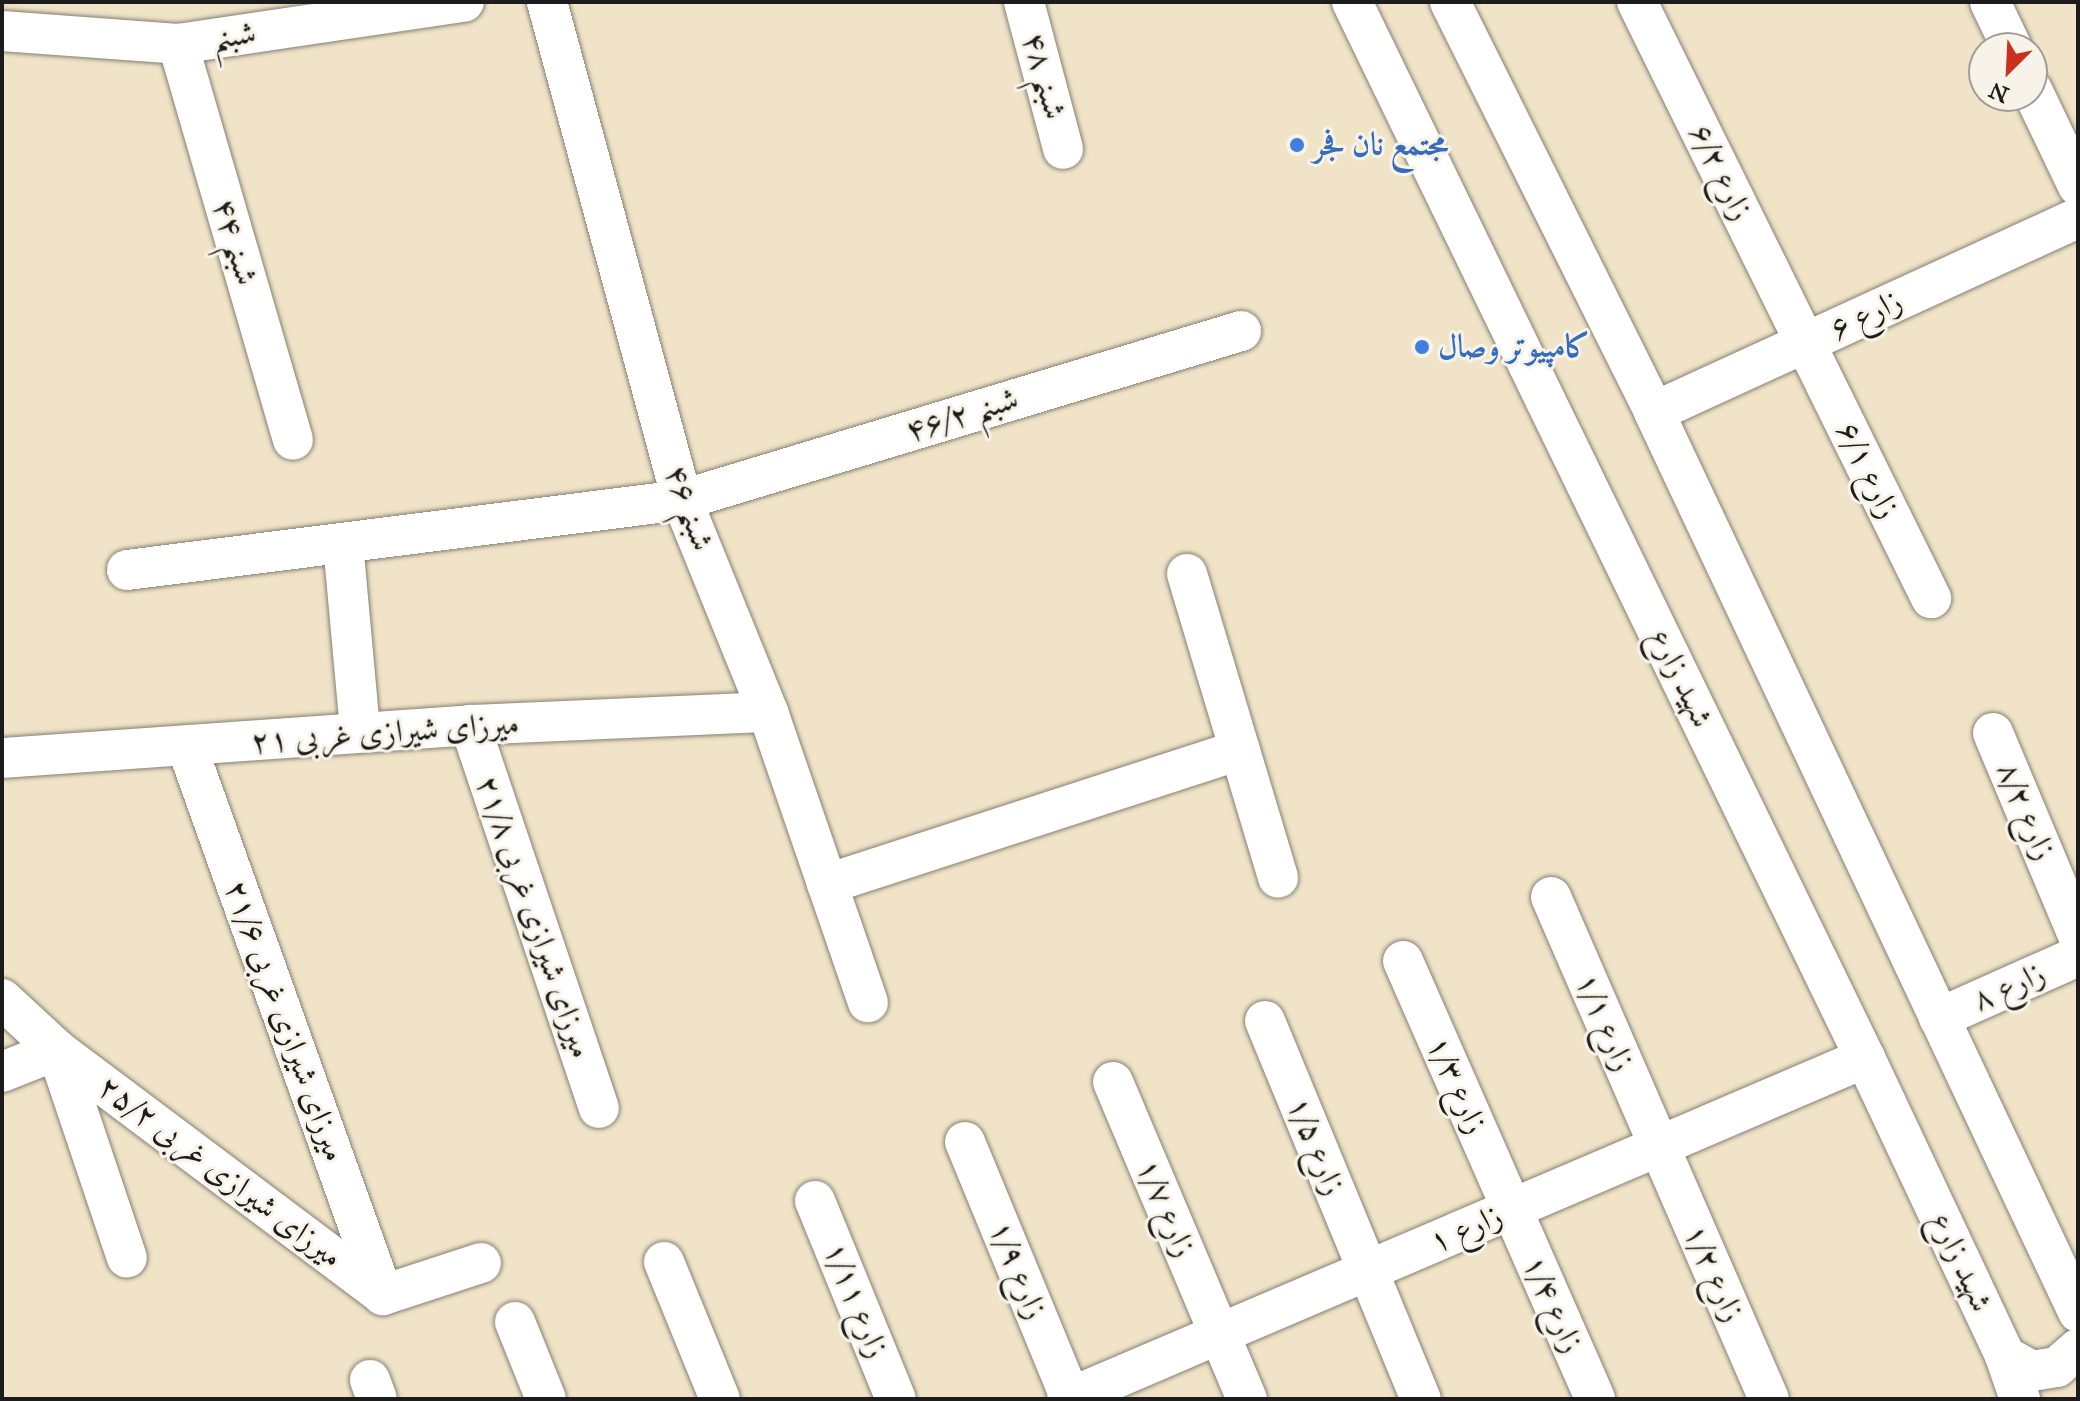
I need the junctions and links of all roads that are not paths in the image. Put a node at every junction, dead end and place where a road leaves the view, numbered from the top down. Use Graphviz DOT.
graph roads {
  1 [pos="464,2"];
  2 [pos="547,2"];
  3 [pos="1024,2"];
  4 [pos="1352,2"];
  5 [pos="1450,2"];
  6 [pos="1637,2"];
  7 [pos="1990,2"];
  8 [pos="68,19"];
  9 [pos="2,31"];
  10 [pos="2004,32"];
  11 [pos="178,44"];
  12 [pos="2043,112"];
  13 [pos="1063,149"];
  14 [pos="2078,186"];
  15 [pos="2078,218"];
  16 [pos="1241,331"];
  17 [pos="1805,343"];
  18 [pos="1654,412"];
  19 [pos="293,440"];
  20 [pos="682,500"];
  21 [pos="343,543"];
  22 [pos="127,570"];
  23 [pos="1187,574"];
  24 [pos="1931,598"];
  25 [pos="768,712"];
  26 [pos="359,720"];
  27 [pos="470,725"];
  28 [pos="1993,733"];
  29 [pos="187,747"];
  30 [pos="1240,750"];
  31 [pos="2,758"];
  32 [pos="1278,878"];
  33 [pos="827,884"];
  34 [pos="1551,897"];
  35 [pos="2078,935"];
  36 [pos="2078,956"];
  37 [pos="1403,961"];
  38 [pos="2,999"];
  39 [pos="868,1002"];
  40 [pos="1939,1018"];
  41 [pos="1265,1021"];
  42 [pos="57,1050"];
  43 [pos="1865,1058"];
  44 [pos="2,1072"];
  45 [pos="1113,1082"];
  46 [pos="599,1108"];
  47 [pos="965,1142"];
  48 [pos="1659,1147"];
  49 [pos="815,1201"];
  50 [pos="1512,1209"];
  51 [pos="127,1258"];
  52 [pos="664,1262"];
  53 [pos="481,1263"];
  54 [pos="1368,1271"];
  55 [pos="383,1295"];
  56 [pos="2078,1312"];
  57 [pos="515,1322"];
  58 [pos="1219,1334"];
  59 [pos="2078,1349"];
  60 [pos="2005,1356"];
  61 [pos="546,1399"];
  62 [pos="720,1399"];
  63 [pos="896,1399"];
  64 [pos="1070,1399"];
  65 [pos="1247,1399"];
  66 [pos="1421,1399"];
  67 [pos="1595,1399"];
  68 [pos="1769,1399"];
  69 [pos="2020,1399"];
  1 -- 11 [label="street, شبنم"];
  2 -- 20 [label="street, ۴۶ شبنم"];
  3 -- 13 [label="street, ۴۸ شبنم"];
  4 -- 43 [label="street, شهید زارع"];
  5 -- 18 [label="street"];
  6 -- 17 [label="street, ۶/۲ زارع"];
  7 -- 10 [label="street"];
  8 -- 9 [label="street, شبنم"];
  8 -- 11 [label="street, شبنم"];
  11 -- 19 [label="street, شبنم ۴۴"];
  12 -- 14 [label="street"];
  15 -- 17 [label="street, ۶ زارع"];
  16 -- 20 [label="street, ۴۶/۲ شبنم"];
  17 -- 18 [label="street, ۶ زارع"];
  17 -- 24 [label="street, ۶/۱ زارع"];
  18 -- 40 [label="street"];
  20 -- 21 [label="street, ۴۶/۲ شبنم"];
  20 -- 25 [label="street, ۴۶ شبنم"];
  21 -- 22 [label="street, ۴۶/۲ شبنم"];
  21 -- 26 [label="street"];
  23 -- 30 [label="street"];
  25 -- 27 [label="street, ۲۱ میرزای شیرازی غربی"];
  25 -- 33 [label="street, ۴۶ شبنم"];
  27 -- 29 [label="street, ۲۱ میرزای شیرازی غربی"];
  27 -- 46 [label="street, ۲۱/۸ میرزای شیرازی غربی"];
  28 -- 35 [label="street, ۸/۲ زارع"];
  29 -- 31 [label="street, ۲۱ میرزای شیرازی غربی"];
  29 -- 55 [label="street, ۲۱/۶ میرزای شیرازی غربی"];
  30 -- 32 [label="street"];
  30 -- 33 [label="street"];
  33 -- 39 [label="street, ۴۶ شبنم"];
  34 -- 48 [label="street, ۱/۱ زارع"];
  36 -- 40 [label="street, ۸ زارع"];
  37 -- 50 [label="street, ۱/۳ زارع"];
  38 -- 42 [label="street, ۲۵/۲ میرزای شیرازی غربی"];
  40 -- 56 [label="street"];
  41 -- 54 [label="street, ۱/۵ زارع"];
  42 -- 44 [label="street"];
  42 -- 51 [label="street"];
  42 -- 55 [label="street, ۲۵/۲ میرزای شیرازی غربی"];
  43 -- 48 [label="street, ۱ زارع"];
  43 -- 60 [label="street, شهید زارع"];
  45 -- 58 [label="street, ۱/۷ زارع"];
  47 -- 64 [label="street, ۱/۹ زارع"];
  48 -- 50 [label="street, ۱ زارع"];
  48 -- 68 [label="street, ۱/۲ زارع"];
  49 -- 63 [label="street, ۱/۱۱ زارع"];
  50 -- 54 [label="street, ۱ زارع"];
  50 -- 67 [label="street, ۱/۴ زارع"];
  52 -- 62 [label="street"];
  53 -- 55 [label="street"];
  54 -- 58 [label="street, ۱ زارع"];
  54 -- 66 [label="street, ۱/۵ زارع"];
  57 -- 61 [label="street"];
  58 -- 64 [label="street, ۱ زارع"];
  58 -- 65 [label="street, ۱/۷ زارع"];
  59 -- 60 [label="street"];
  60 -- 69 [label="street, شهید زارع"];
}
